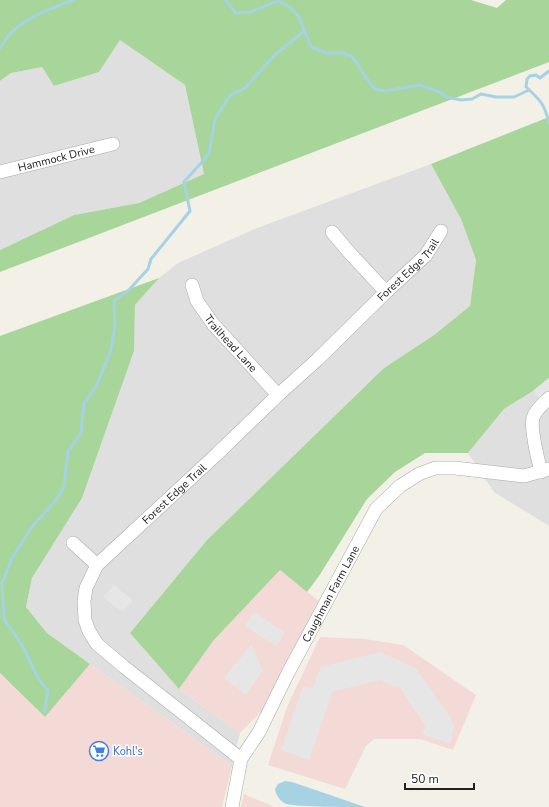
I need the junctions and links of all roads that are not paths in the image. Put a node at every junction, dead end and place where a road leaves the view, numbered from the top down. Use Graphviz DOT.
graph roads {
  1 [pos="112,144"];
  2 [pos="0,172"];
  3 [pos="440,231"];
  4 [pos="332,232"];
  5 [pos="192,285"];
  6 [pos="386,292"];
  7 [pos="278,395"];
  8 [pos="549,398"];
  9 [pos="545,471"];
  10 [pos="73,543"];
  11 [pos="97,565"];
  12 [pos="242,759"];
  13 [pos="232,807"];
  1 -- 2 [label="street, Hammock Drive"];
  3 -- 6 [label="street, Forest Edge Trail"];
  4 -- 6 [label="street"];
  5 -- 7 [label="street, Trailhead Lane"];
  6 -- 7 [label="street, Forest Edge Trail"];
  7 -- 11 [label="street, Forest Edge Trail"];
  8 -- 9 [label="street"];
  9 -- 12 [label="street, Caughman Farm Lane"];
  10 -- 11 [label="street"];
  11 -- 12 [label="street, Forest Edge Trail"];
  12 -- 13 [label="street, Caughman Farm Lane"];
}
